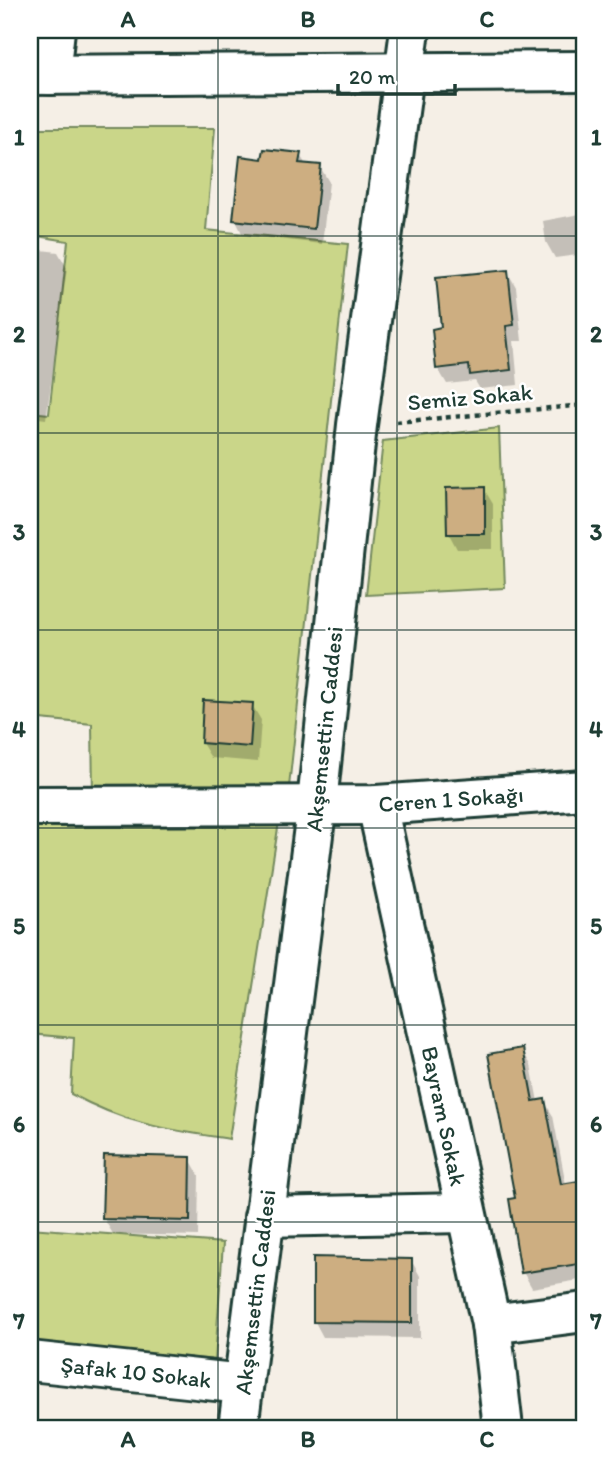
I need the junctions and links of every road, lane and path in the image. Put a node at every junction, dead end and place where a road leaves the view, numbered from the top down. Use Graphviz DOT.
graph roads {
  1 [pos="55,30"];
  2 [pos="410,30"];
  3 [pos="585,71"];
  4 [pos="40,75"];
  5 [pos="403,75"];
  6 [pos="585,404"];
  7 [pos="357,425"];
  8 [pos="585,790"];
  9 [pos="317,803"];
  10 [pos="377,805"];
  11 [pos="30,806"];
  12 [pos="464,1213"];
  13 [pos="264,1217"];
  14 [pos="585,1312"];
  15 [pos="491,1324"];
  16 [pos="30,1361"];
  17 [pos="243,1384"];
  18 [pos="238,1428"];
  19 [pos="503,1428"];
  1 -- 4 [label="street"];
  2 -- 5 [label="street, Akşemsettin Caddesi"];
  3 -- 5 [label="street"];
  4 -- 5 [label="street"];
  5 -- 7 [label="street, Akşemsettin Caddesi"];
  6 -- 7 [label="path, Semiz Sokak"];
  7 -- 9 [label="street, Akşemsettin Caddesi"];
  8 -- 10 [label="street, Ceren 1 Sokağı"];
  9 -- 10 [label="street, Ceren 1 Sokağı"];
  9 -- 11 [label="street, Ceren 1 Sokağı"];
  9 -- 13 [label="street, Akşemsettin Caddesi"];
  10 -- 12 [label="street, Bayram Sokak"];
  12 -- 13 [label="street"];
  12 -- 15 [label="street, Bayram Sokak"];
  13 -- 17 [label="street, Akşemsettin Caddesi"];
  14 -- 15 [label="street"];
  15 -- 19 [label="street, Bayram Sokak"];
  16 -- 17 [label="street, Şafak 10 Sokak"];
  17 -- 18 [label="street, Akşemsettin Caddesi"];
}
